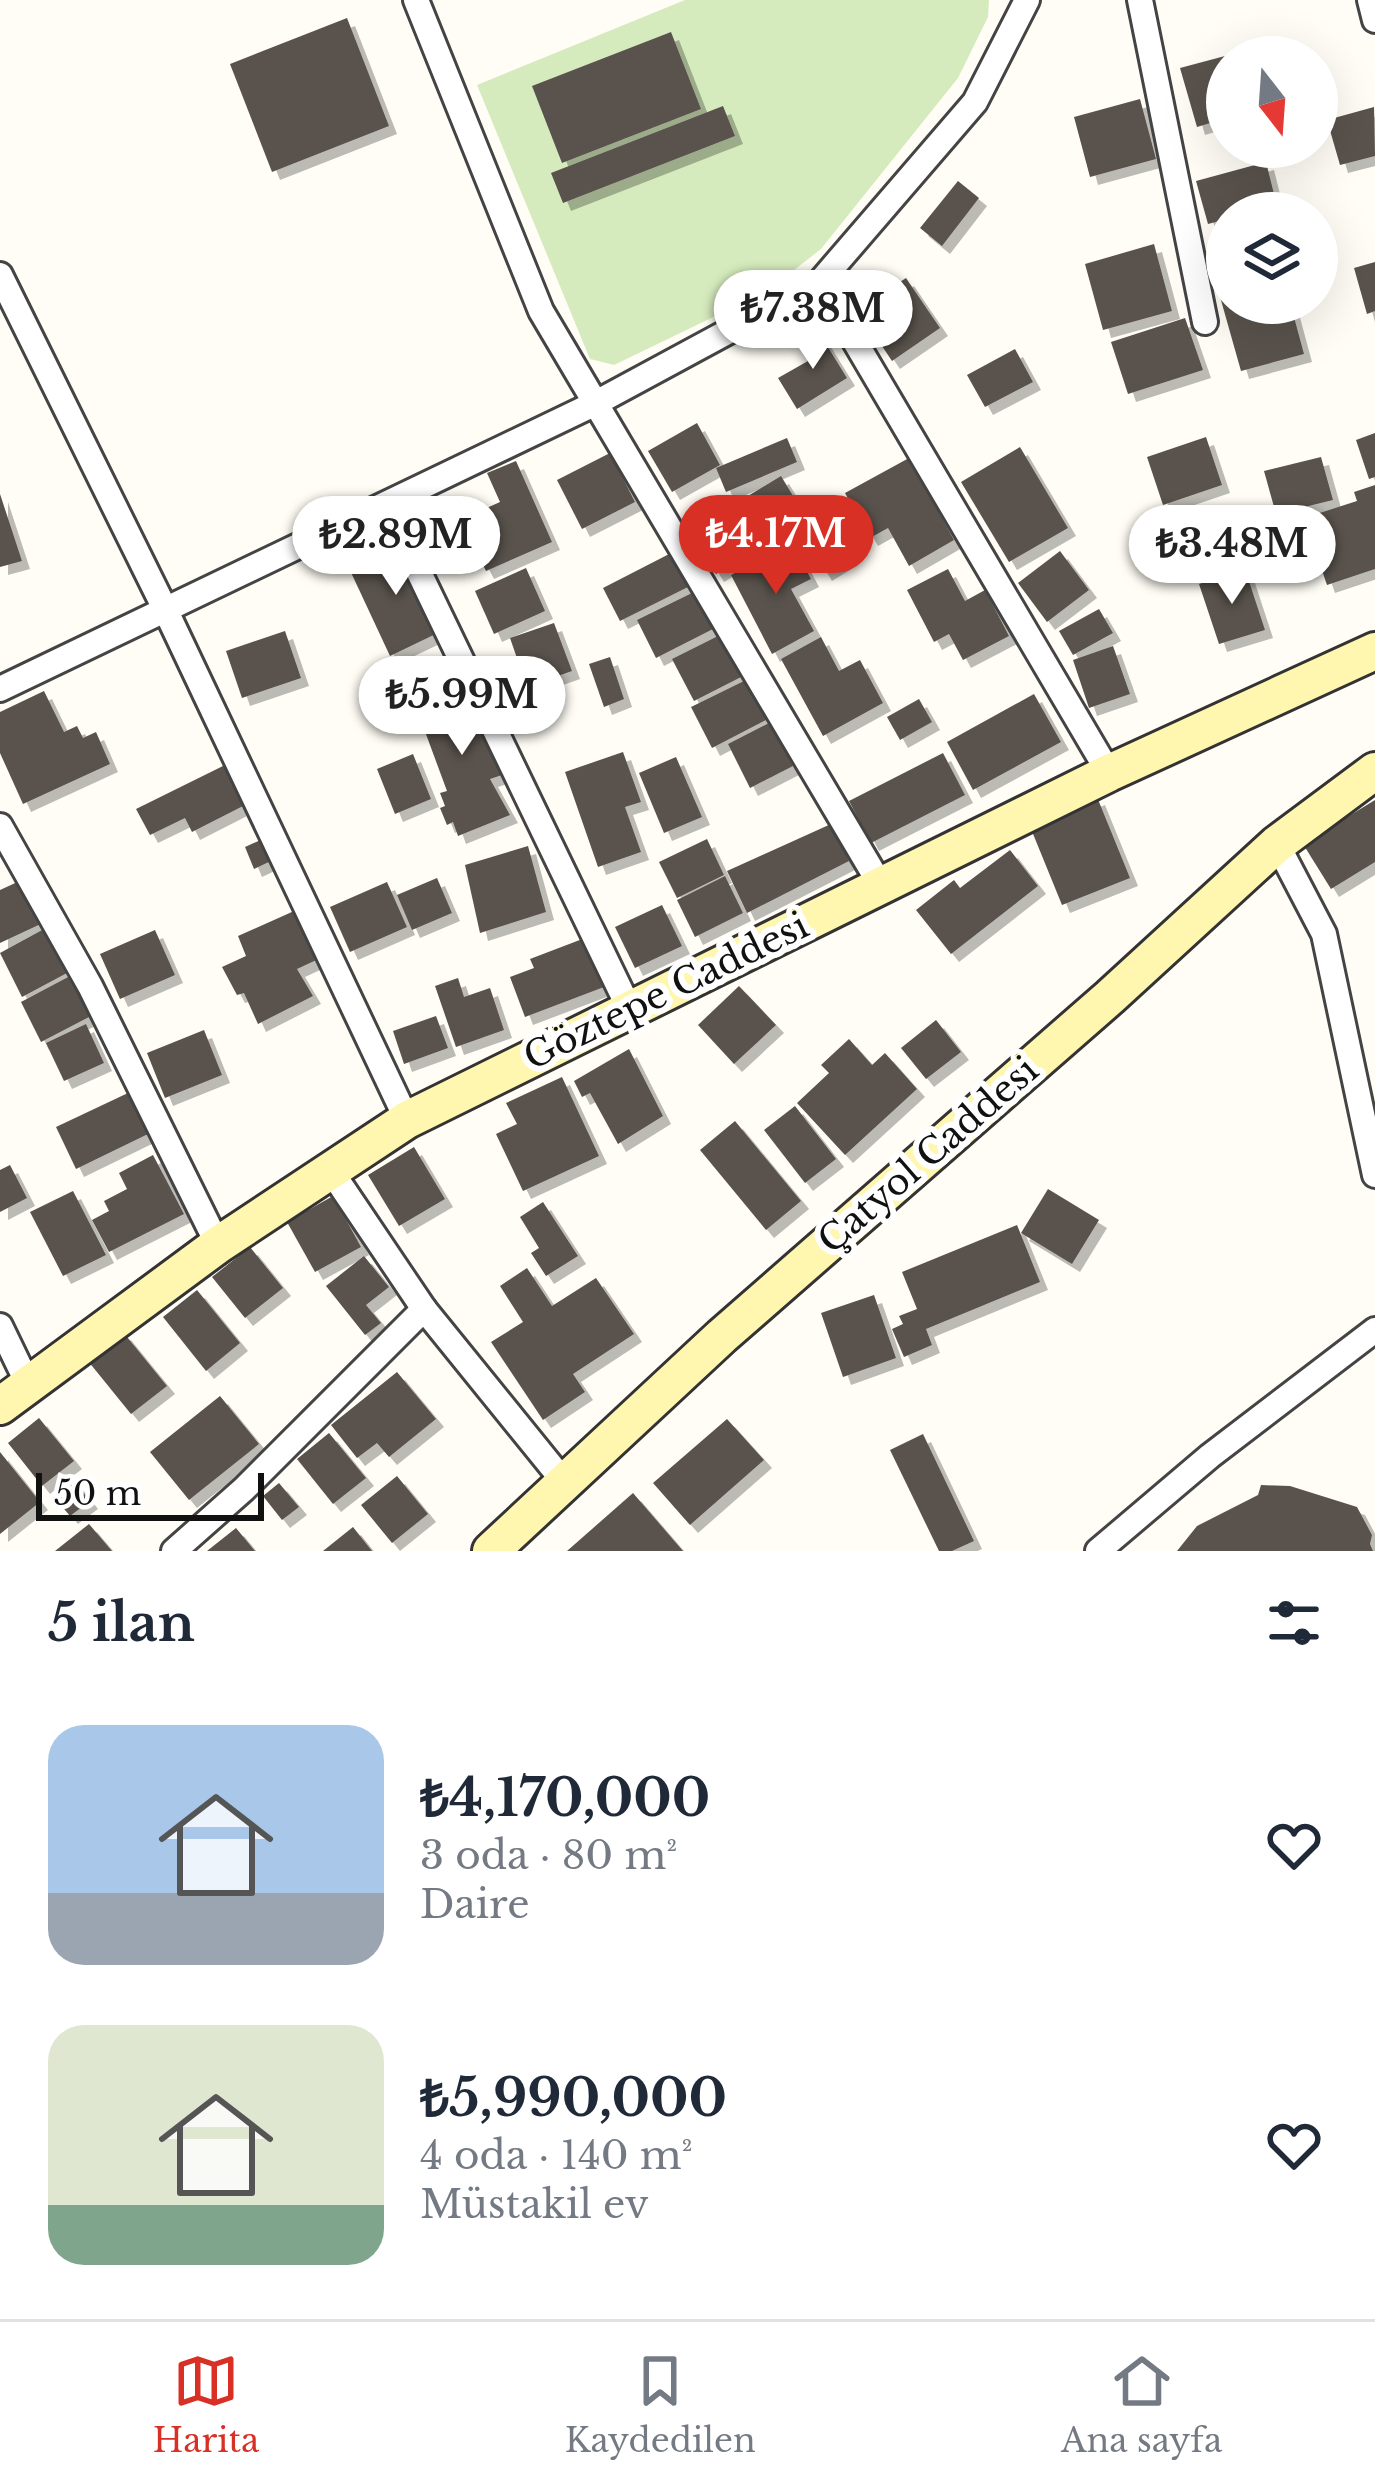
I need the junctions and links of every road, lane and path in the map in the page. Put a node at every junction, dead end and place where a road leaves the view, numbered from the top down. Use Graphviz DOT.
graph roads {
  1 [pos="416,0"];
  2 [pos="1027,0"];
  3 [pos="1140,0"];
  4 [pos="1370,0"];
  5 [pos="1375,20"];
  6 [pos="0,275"];
  7 [pos="820,282"];
  8 [pos="1205,322"];
  9 [pos="594,404"];
  10 [pos="387,506"];
  11 [pos="166,611"];
  12 [pos="1375,651"];
  13 [pos="0,689"];
  14 [pos="1375,771"];
  15 [pos="1109,773"];
  16 [pos="0,826"];
  17 [pos="1277,844"];
  18 [pos="880,884"];
  19 [pos="629,1008"];
  20 [pos="1363,1062"];
  21 [pos="407,1120"];
  22 [pos="332,1171"];
  23 [pos="1375,1175"];
  24 [pos="218,1244"];
  25 [pos="424,1309"];
  26 [pos="0,1326"];
  27 [pos="1375,1330"];
  28 [pos="14,1395"];
  29 [pos="565,1484"];
  30 [pos="173,1551"];
  31 [pos="491,1551"];
  32 [pos="1098,1551"];
  1 -- 9 [label="street"];
  2 -- 7 [label="street"];
  3 -- 8 [label="street"];
  4 -- 5 [label="street"];
  6 -- 11 [label="street"];
  7 -- 9 [label="street"];
  7 -- 15 [label="street"];
  9 -- 10 [label="street"];
  9 -- 18 [label="street"];
  10 -- 11 [label="street"];
  10 -- 19 [label="street"];
  11 -- 13 [label="street"];
  11 -- 21 [label="street"];
  12 -- 15 [label="street, Göztepe Caddesi"];
  14 -- 17 [label="street, Çatyol Caddesi"];
  15 -- 18 [label="street, Göztepe Caddesi"];
  16 -- 24 [label="street"];
  17 -- 20 [label="street"];
  17 -- 29 [label="street, Çatyol Caddesi"];
  18 -- 19 [label="street, Göztepe Caddesi"];
  19 -- 21 [label="street, Göztepe Caddesi"];
  20 -- 23 [label="street"];
  21 -- 22 [label="street, Göztepe Caddesi"];
  22 -- 24 [label="street, Göztepe Caddesi"];
  22 -- 25 [label="street"];
  24 -- 28 [label="street, Göztepe Caddesi"];
  25 -- 29 [label="street"];
  25 -- 30 [label="street"];
  26 -- 28 [label="street"];
  27 -- 32 [label="street"];
  29 -- 31 [label="street, Çatyol Caddesi"];
}
